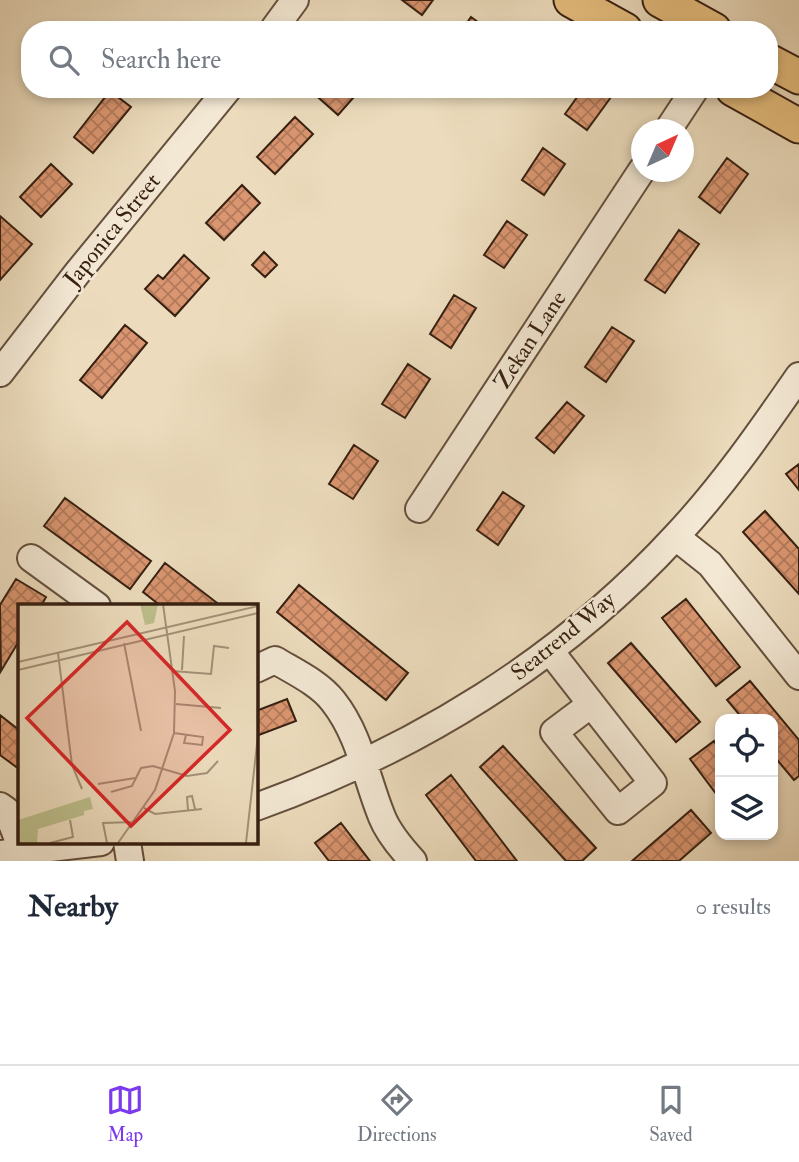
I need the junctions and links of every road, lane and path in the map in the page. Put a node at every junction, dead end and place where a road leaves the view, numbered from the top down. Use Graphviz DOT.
graph roads {
  1 [pos="295,0"];
  2 [pos="572,0"];
  3 [pos="660,0"];
  4 [pos="280,21"];
  5 [pos="609,21"];
  6 [pos="697,21"];
  7 [pos="778,66"];
  8 [pos="799,77"];
  9 [pos="221,98"];
  10 [pos="689,98"];
  11 [pos="749,98"];
  12 [pos="675,119"];
  13 [pos="799,127"];
  14 [pos="634,182"];
  15 [pos="0,373"];
  16 [pos="797,382"];
  17 [pos="419,509"];
  18 [pos="676,537"];
  19 [pos="31,558"];
  20 [pos="84,602"];
  21 [pos="550,651"];
  22 [pos="257,669"];
  23 [pos="799,676"];
  24 [pos="590,705"];
  25 [pos="365,762"];
  26 [pos="0,806"];
  27 [pos="257,807"];
  28 [pos="85,844"];
  29 [pos="11,853"];
  30 [pos="413,861"];
  1 -- 4 [label="street"];
  2 -- 5 [label="main road"];
  3 -- 6 [label="main road"];
  7 -- 8 [label="main road"];
  9 -- 15 [label="street, Japonica Street"];
  10 -- 12 [label="street"];
  11 -- 13 [label="main road"];
  14 -- 17 [label="street, Zekan Lane"];
  16 -- 18 [label="street, Seatrend Way"];
  18 -- 21 [label="street, Seatrend Way"];
  18 -- 23 [label="street"];
  19 -- 20 [label="street"];
  21 -- 24 [label="street"];
  21 -- 25 [label="street, Seatrend Way"];
  22 -- 25 [label="street"];
  25 -- 27 [label="street, Seatrend Way"];
  25 -- 30 [label="street"];
  26 -- 29 [label="street"];
  28 -- 29 [label="street"];
}
